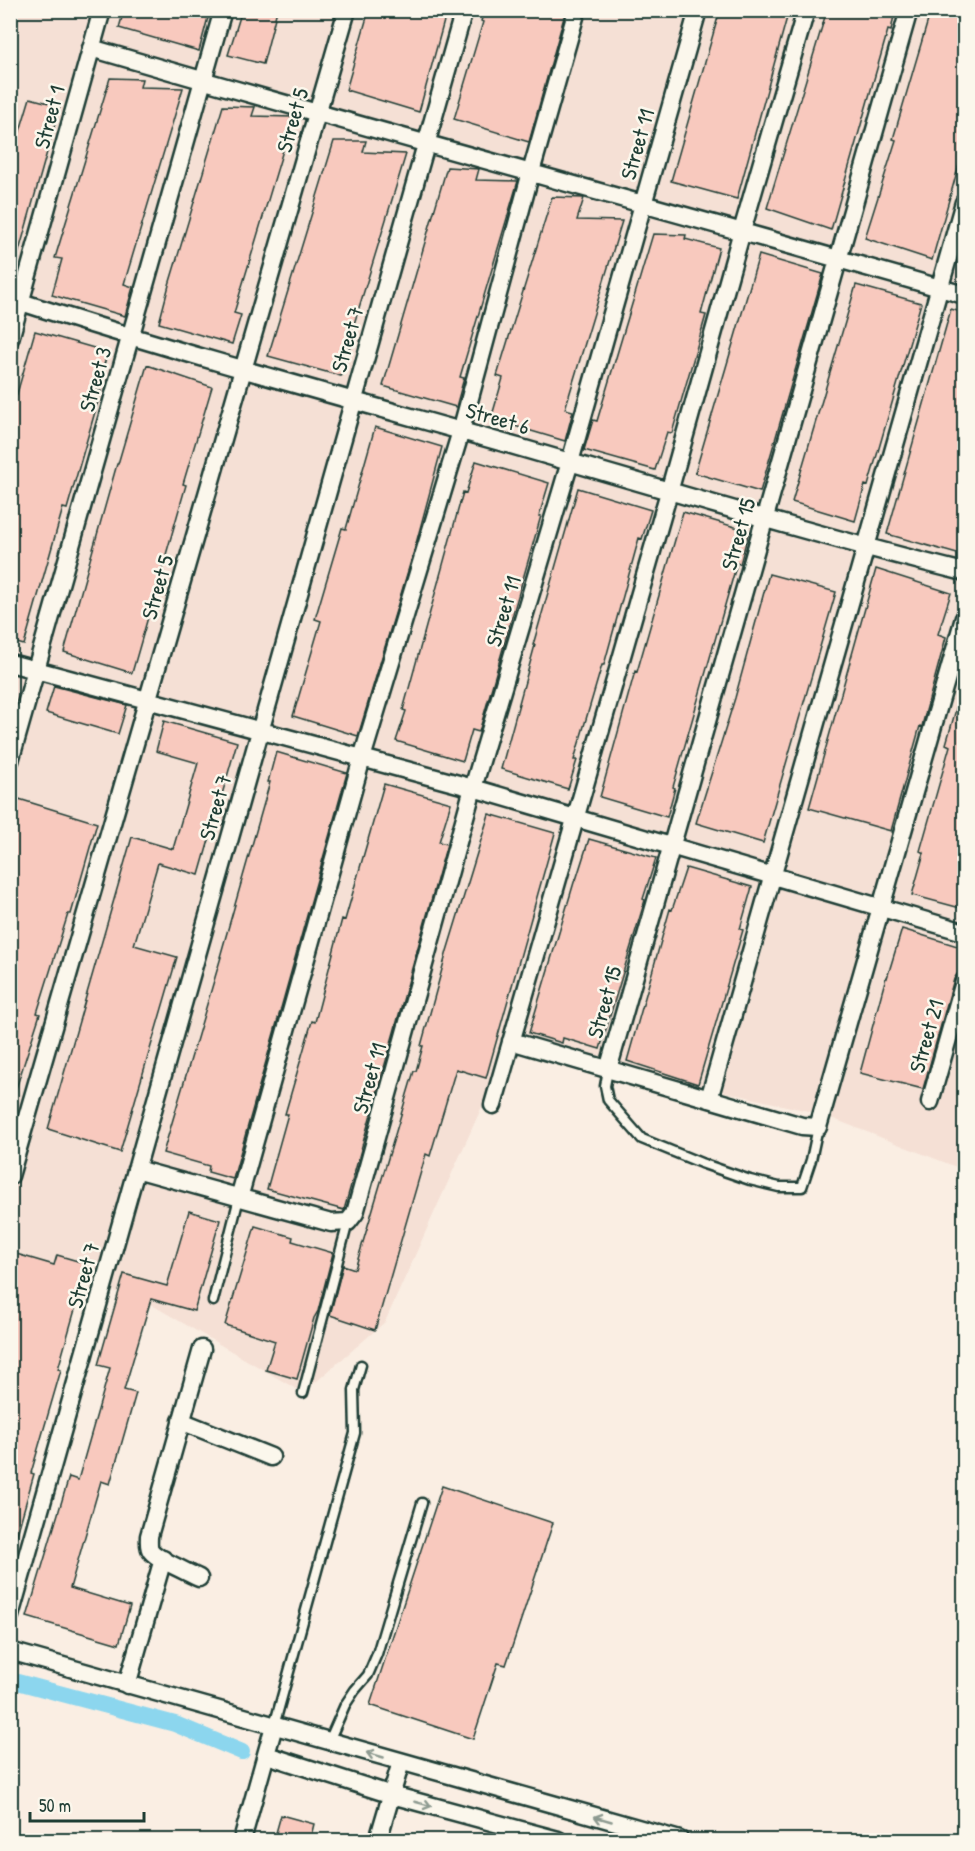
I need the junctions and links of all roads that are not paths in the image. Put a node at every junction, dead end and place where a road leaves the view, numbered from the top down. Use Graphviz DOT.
graph roads {
  1 [pos="102,10"];
  2 [pos="223,10"];
  3 [pos="347,10"];
  4 [pos="464,10"];
  5 [pos="578,10"];
  6 [pos="698,10"];
  7 [pos="806,10"];
  8 [pos="909,10"];
  9 [pos="91,48"];
  10 [pos="204,81"];
  11 [pos="317,114"];
  12 [pos="426,145"];
  13 [pos="531,172"];
  14 [pos="964,202"];
  15 [pos="643,205"];
  16 [pos="742,231"];
  17 [pos="839,259"];
  18 [pos="940,288"];
  19 [pos="964,295"];
  20 [pos="21,302"];
  21 [pos="130,338"];
  22 [pos="10,339"];
  23 [pos="243,370"];
  24 [pos="353,400"];
  25 [pos="461,431"];
  26 [pos="570,462"];
  27 [pos="669,492"];
  28 [pos="765,520"];
  29 [pos="866,548"];
  30 [pos="964,572"];
  31 [pos="964,618"];
  32 [pos="10,663"];
  33 [pos="36,670"];
  34 [pos="148,701"];
  35 [pos="260,731"];
  36 [pos="362,758"];
  37 [pos="10,761"];
  38 [pos="473,788"];
  39 [pos="574,818"];
  40 [pos="672,846"];
  41 [pos="773,875"];
  42 [pos="881,906"];
  43 [pos="964,932"];
  44 [pos="964,982"];
  45 [pos="511,1041"];
  46 [pos="608,1070"];
  47 [pos="709,1099"];
  48 [pos="930,1102"];
  49 [pos="493,1106"];
  50 [pos="818,1127"];
  51 [pos="136,1169"];
  52 [pos="10,1176"];
  53 [pos="239,1198"];
  54 [pos="348,1222"];
  55 [pos="213,1302"];
  56 [pos="202,1349"];
  57 [pos="361,1365"];
  58 [pos="303,1393"];
  59 [pos="181,1421"];
  60 [pos="272,1457"];
  61 [pos="422,1503"];
  62 [pos="163,1559"];
  63 [pos="200,1578"];
  64 [pos="10,1616"];
  65 [pos="10,1652"];
  66 [pos="127,1685"];
  67 [pos="274,1726"];
  68 [pos="329,1742"];
  69 [pos="267,1755"];
  70 [pos="401,1762"];
  71 [pos="392,1795"];
  72 [pos="242,1840"];
  73 [pos="378,1840"];
  74 [pos="558,1840"];
  75 [pos="680,1840"];
  1 -- 9 [label="street, Street 1"];
  2 -- 10 [label="street, Street 3"];
  3 -- 11 [label="street, Street 5"];
  4 -- 12 [label="street, Street 7"];
  5 -- 13 [label="street"];
  6 -- 15 [label="street, Street 11"];
  7 -- 16 [label="street"];
  8 -- 17 [label="street, Street 15"];
  9 -- 10 [label="street"];
  9 -- 20 [label="street, Street 1"];
  10 -- 11 [label="street"];
  10 -- 21 [label="street, Street 3"];
  11 -- 12 [label="street"];
  11 -- 23 [label="street, Street 5"];
  12 -- 13 [label="street"];
  12 -- 24 [label="street, Street 7"];
  13 -- 15 [label="street"];
  13 -- 25 [label="street"];
  14 -- 18 [label="street"];
  15 -- 16 [label="street"];
  15 -- 26 [label="street, Street 11"];
  16 -- 17 [label="street"];
  16 -- 27 [label="street"];
  17 -- 18 [label="street"];
  17 -- 28 [label="street, Street 15"];
  18 -- 19 [label="street"];
  18 -- 29 [label="street"];
  20 -- 21 [label="street, Street 6"];
  20 -- 22 [label="street, Street 1"];
  21 -- 23 [label="street, Street 6"];
  21 -- 33 [label="street, Street 3"];
  23 -- 24 [label="street, Street 6"];
  23 -- 34 [label="street, Street 5"];
  24 -- 25 [label="street, Street 6"];
  24 -- 35 [label="street, Street 7"];
  25 -- 26 [label="street, Street 6"];
  25 -- 36 [label="street"];
  26 -- 27 [label="street, Street 6"];
  26 -- 38 [label="street, Street 11"];
  27 -- 28 [label="street, Street 6"];
  27 -- 39 [label="street"];
  28 -- 29 [label="street, Street 6"];
  28 -- 40 [label="street, Street 15"];
  29 -- 30 [label="street, Street 6"];
  29 -- 41 [label="street"];
  31 -- 42 [label="street"];
  32 -- 33 [label="street"];
  33 -- 34 [label="street"];
  33 -- 37 [label="street, Street 3"];
  34 -- 35 [label="street"];
  34 -- 52 [label="street, Street 5"];
  35 -- 36 [label="street"];
  35 -- 51 [label="street, Street 7"];
  36 -- 38 [label="street"];
  36 -- 53 [label="street"];
  38 -- 39 [label="street"];
  38 -- 54 [label="street, Street 11"];
  39 -- 40 [label="street"];
  39 -- 45 [label="street"];
  40 -- 41 [label="street"];
  40 -- 46 [label="street, Street 15"];
  41 -- 42 [label="street"];
  41 -- 47 [label="street"];
  42 -- 43 [label="street"];
  42 -- 50 [label="street"];
  44 -- 48 [label="street, Street 21"];
  45 -- 46 [label="street"];
  45 -- 49 [label="street"];
  46 -- 47 [label="street"];
  46 -- 50 [label="lane"];
  47 -- 50 [label="street"];
  51 -- 53 [label="street"];
  51 -- 64 [label="street, Street 7"];
  53 -- 54 [label="street"];
  53 -- 55 [label="lane"];
  54 -- 58 [label="lane"];
  56 -- 59 [label="street"];
  57 -- 67 [label="lane"];
  59 -- 60 [label="street"];
  59 -- 62 [label="street"];
  61 -- 68 [label="lane"];
  62 -- 63 [label="street"];
  62 -- 66 [label="street"];
  65 -- 66 [label="street"];
  66 -- 67 [label="street"];
  67 -- 68 [label="street"];
  67 -- 69 [label="street"];
  70 -- 68 [label="street, one-way"];
  69 -- 71 [label="street"];
  69 -- 72 [label="street"];
  70 -- 71 [label="street"];
  75 -- 70 [label="street, one-way"];
  71 -- 73 [label="street"];
  71 -- 74 [label="street, one-way"];
}
